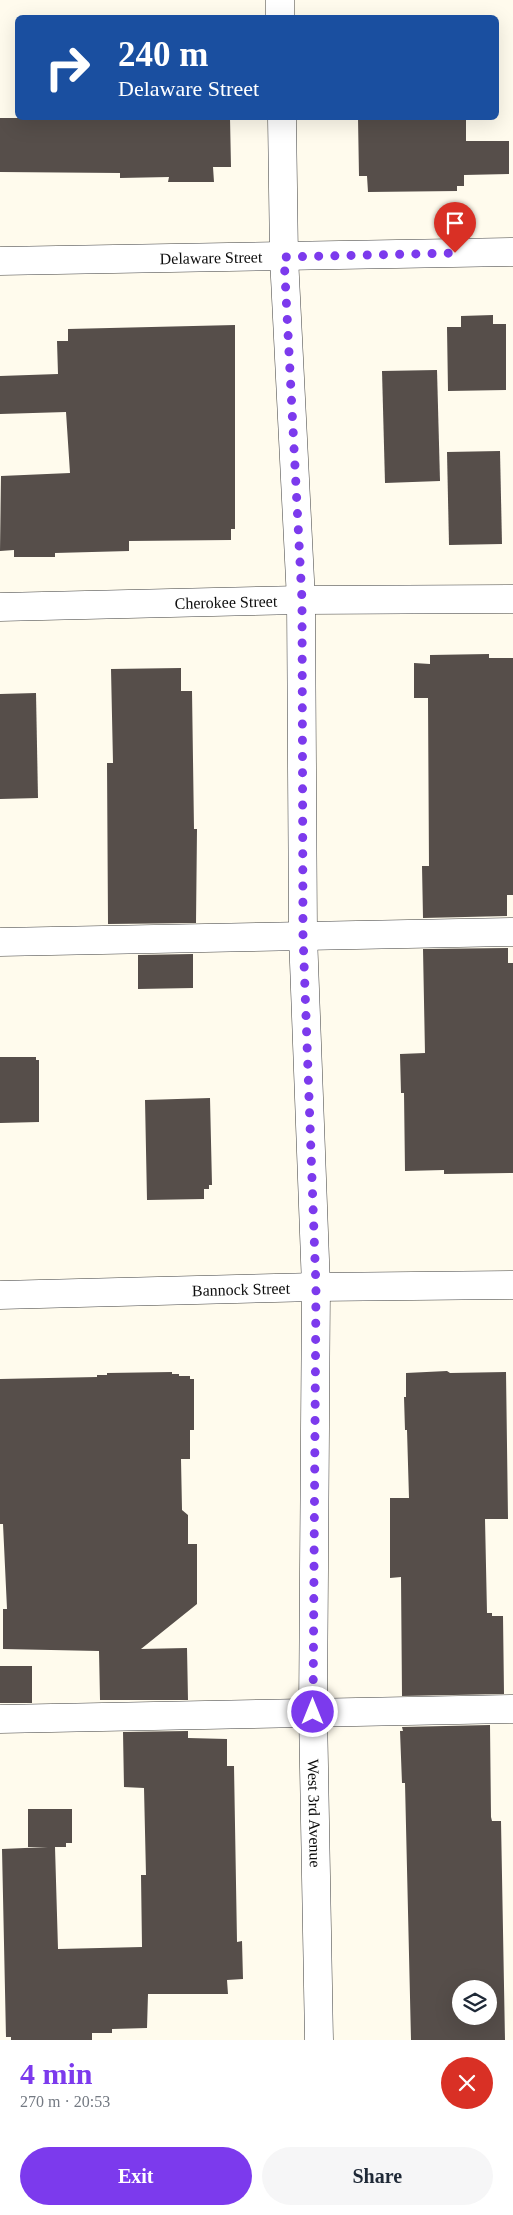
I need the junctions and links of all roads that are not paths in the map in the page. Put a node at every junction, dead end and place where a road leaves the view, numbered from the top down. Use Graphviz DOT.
graph roads {
  1 [pos="280,0"];
  2 [pos="280,15"];
  3 [pos="282,120"];
  4 [pos="513,252"];
  5 [pos="284,257"];
  6 [pos="0,261"];
  7 [pos="302,600"];
  8 [pos="513,600"];
  9 [pos="0,607"];
  10 [pos="513,932"];
  11 [pos="303,935"];
  12 [pos="0,942"];
  13 [pos="513,1285"];
  14 [pos="316,1287"];
  15 [pos="0,1295"];
  16 [pos="513,1709"];
  17 [pos="313,1712"];
  18 [pos="0,1719"];
  19 [pos="319,2040"];
  1 -- 2 [label="street"];
  3 -- 5 [label="street, West 3rd Avenue"];
  4 -- 5 [label="street, Delaware Street"];
  5 -- 6 [label="street, Delaware Street"];
  5 -- 7 [label="street, West 3rd Avenue"];
  7 -- 8 [label="street, Cherokee Street"];
  7 -- 9 [label="street, Cherokee Street"];
  7 -- 11 [label="street, West 3rd Avenue"];
  10 -- 11 [label="street"];
  11 -- 12 [label="street"];
  11 -- 14 [label="street, West 3rd Avenue"];
  13 -- 14 [label="street, Bannock Street"];
  14 -- 15 [label="street, Bannock Street"];
  14 -- 17 [label="street, West 3rd Avenue"];
  16 -- 17 [label="street"];
  17 -- 18 [label="street"];
  17 -- 19 [label="street, West 3rd Avenue"];
}
